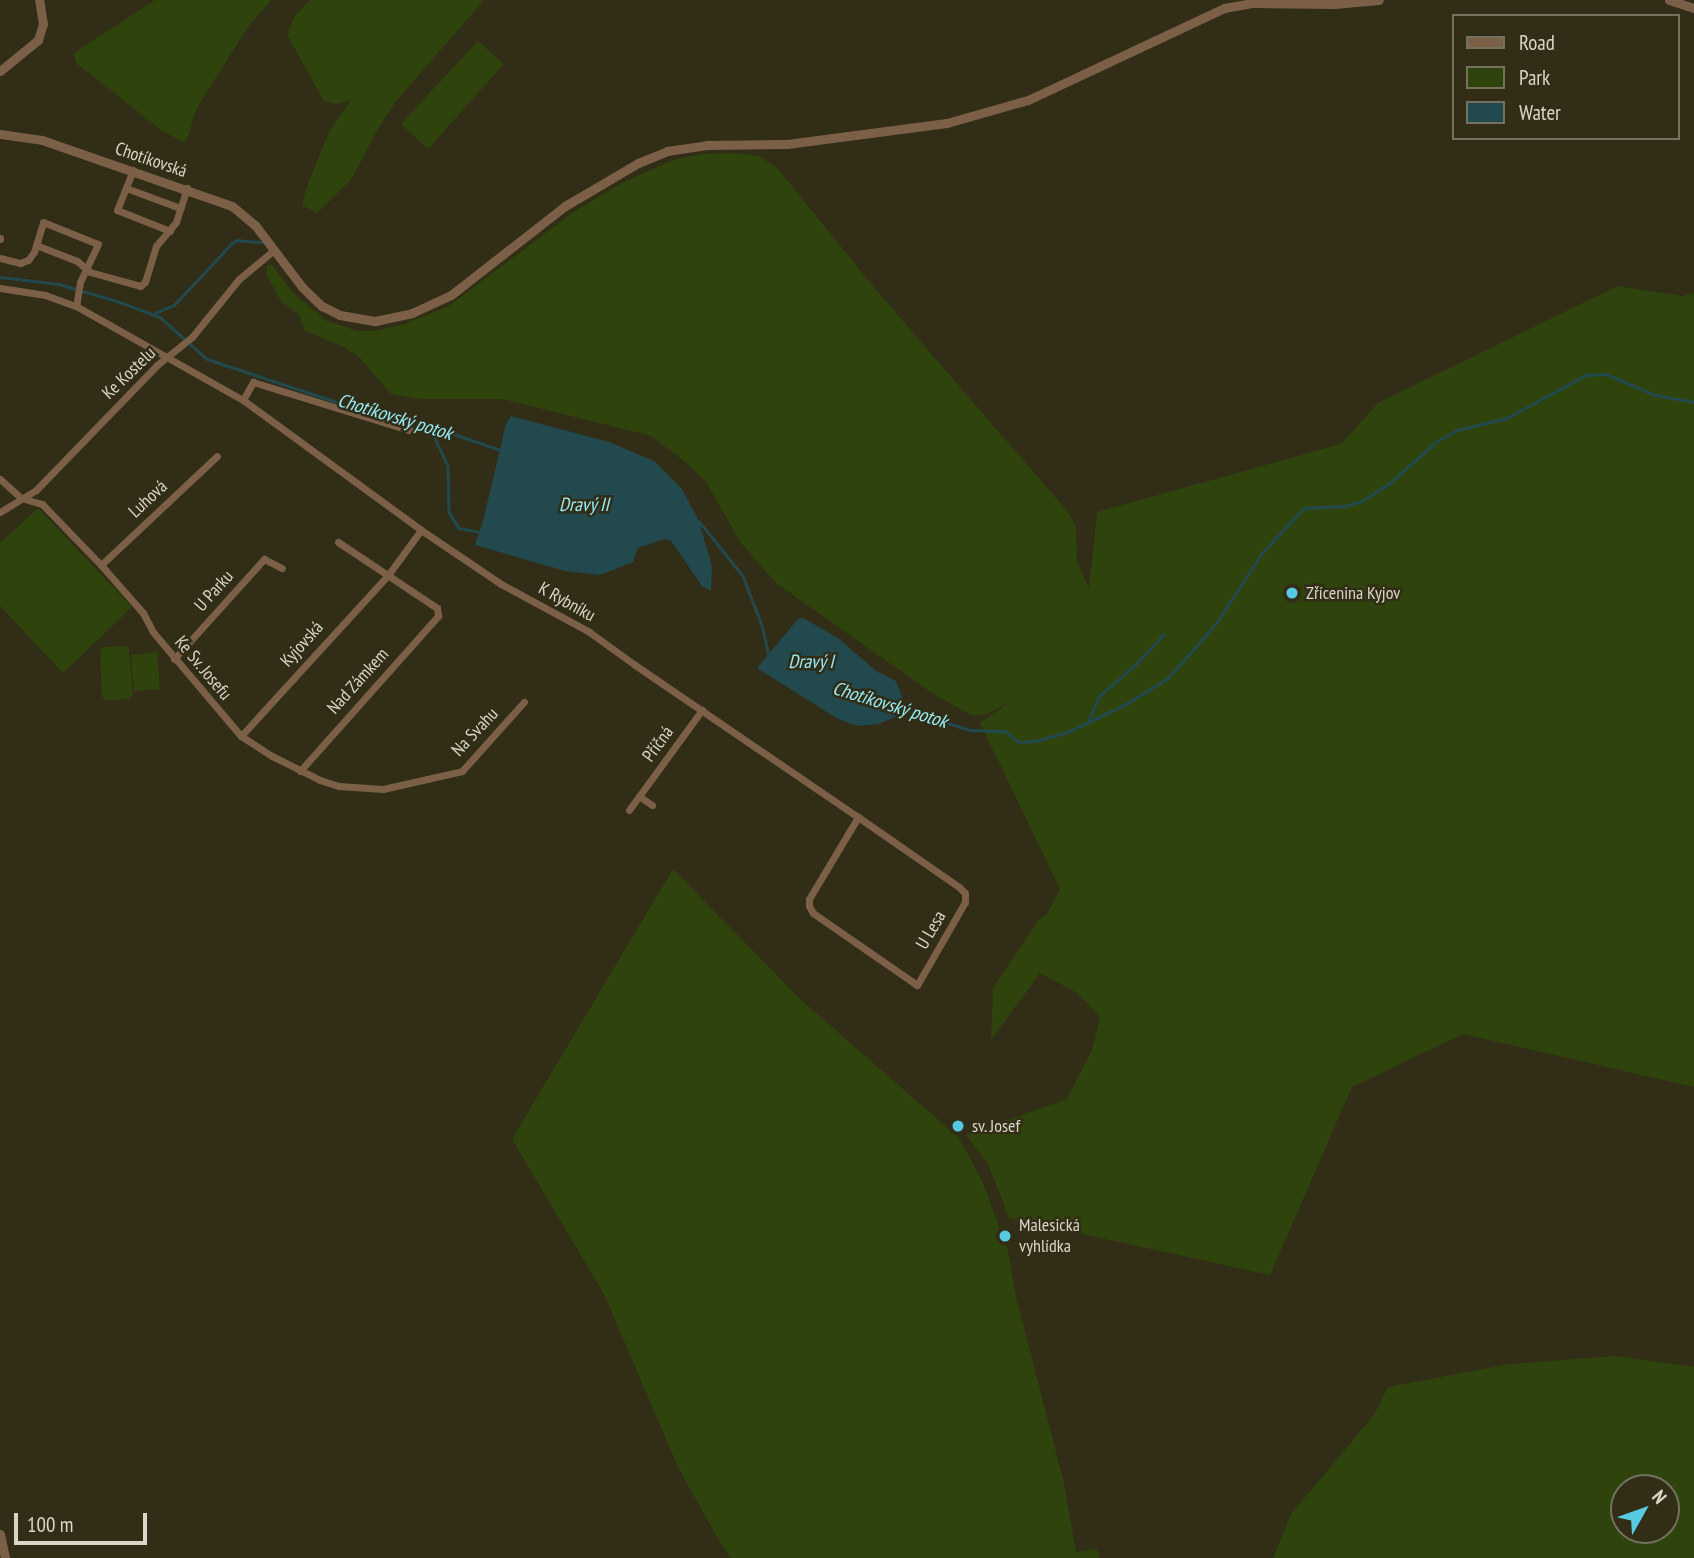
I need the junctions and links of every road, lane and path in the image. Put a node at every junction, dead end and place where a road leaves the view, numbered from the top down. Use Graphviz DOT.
graph roads {
  1 [pos="39,0"];
  2 [pos="1379,0"];
  3 [pos="1669,0"];
  4 [pos="1694,8"];
  5 [pos="0,71"];
  6 [pos="0,134"];
  7 [pos="132,170"];
  8 [pos="126,188"];
  9 [pos="187,188"];
  10 [pos="180,208"];
  11 [pos="170,231"];
  12 [pos="36,245"];
  13 [pos="274,250"];
  14 [pos="0,258"];
  15 [pos="86,270"];
  16 [pos="0,288"];
  17 [pos="77,302"];
  18 [pos="166,358"];
  19 [pos="243,400"];
  20 [pos="412,431"];
  21 [pos="218,456"];
  22 [pos="0,479"];
  23 [pos="21,498"];
  24 [pos="0,512"];
  25 [pos="421,530"];
  26 [pos="338,542"];
  27 [pos="101,565"];
  28 [pos="282,568"];
  29 [pos="388,575"];
  30 [pos="174,659"];
  31 [pos="524,702"];
  32 [pos="702,710"];
  33 [pos="241,736"];
  34 [pos="300,771"];
  35 [pos="404,786"];
  36 [pos="639,796"];
  37 [pos="652,805"];
  38 [pos="629,810"];
  39 [pos="858,817"];
  40 [pos="0,1534"];
  41 [pos="5,1558"];
  1 -- 5 [label="street"];
  2 -- 13 [label="street, Chotíkovská"];
  3 -- 4 [label="street"];
  6 -- 7 [label="street, Chotíkovská"];
  7 -- 8 [label="street"];
  7 -- 9 [label="street, Chotíkovská"];
  8 -- 10 [label="street"];
  8 -- 11 [label="street"];
  9 -- 10 [label="street"];
  9 -- 13 [label="street, Chotíkovská"];
  10 -- 11 [label="street"];
  11 -- 15 [label="street"];
  12 -- 14 [label="street"];
  12 -- 15 [label="street"];
  12 -- 15 [label="street"];
  13 -- 18 [label="street, Ke Kostelu"];
  15 -- 17 [label="street"];
  16 -- 17 [label="street, K Rybníku"];
  17 -- 18 [label="street, K Rybníku"];
  18 -- 19 [label="street, K Rybníku"];
  18 -- 23 [label="street, Ke Kostelu"];
  19 -- 20 [label="street"];
  19 -- 25 [label="street, K Rybníku"];
  21 -- 27 [label="street, Luhová"];
  22 -- 23 [label="street, Ke Sv. Josefu"];
  23 -- 24 [label="street, Ke Kostelu"];
  23 -- 27 [label="street, Ke Sv. Josefu"];
  25 -- 29 [label="street, Kyjovská"];
  25 -- 32 [label="street, K Rybníku"];
  26 -- 29 [label="street"];
  27 -- 30 [label="street, Ke Sv. Josefu"];
  28 -- 30 [label="street, U Parku"];
  29 -- 33 [label="street, Kyjovská"];
  29 -- 34 [label="street, Nad Zámkem"];
  30 -- 33 [label="street, Ke Sv. Josefu"];
  31 -- 35 [label="street, Na Svahu"];
  32 -- 36 [label="street, Příčná"];
  32 -- 39 [label="street, K Rybníku"];
  33 -- 34 [label="street, Ke Sv. Josefu"];
  34 -- 35 [label="street, Ke Sv. Josefu"];
  36 -- 37 [label="street"];
  36 -- 38 [label="street, Příčná"];
  39 -- 39 [label="street, U Lesa"];
  40 -- 41 [label="street"];
}
